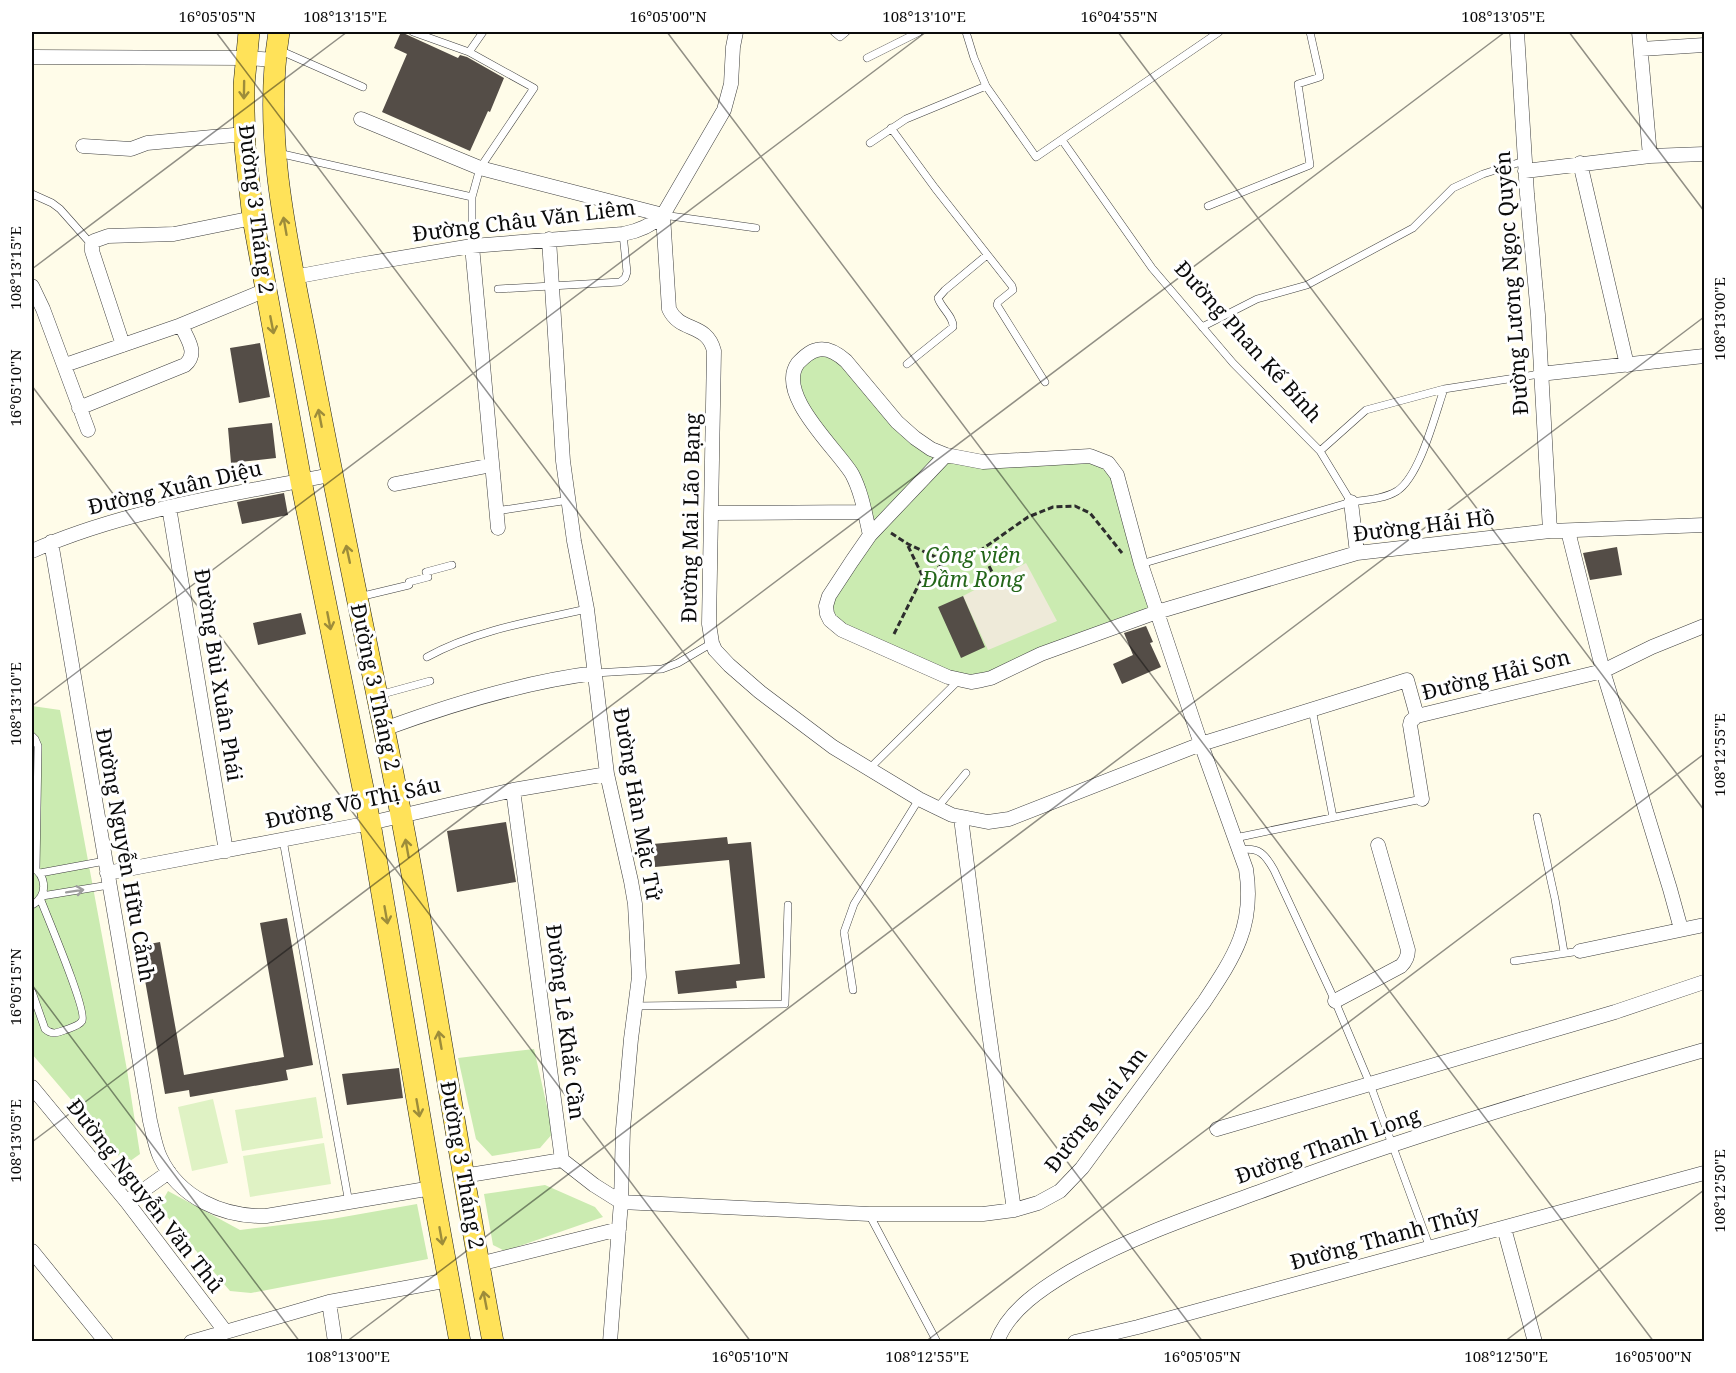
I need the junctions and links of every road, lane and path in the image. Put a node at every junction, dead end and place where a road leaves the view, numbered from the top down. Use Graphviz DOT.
graph roads {
  1 [pos="249,32"];
  2 [pos="412,32"];
  3 [pos="483,32"];
  4 [pos="736,32"];
  5 [pos="834,32"];
  6 [pos="846,32"];
  7 [pos="919,32"];
  8 [pos="966,32"];
  9 [pos="1219,32"];
  10 [pos="1310,32"];
  11 [pos="1517,32"];
  12 [pos="1639,32"];
  13 [pos="1704,45"];
  14 [pos="277,47"];
  15 [pos="1641,49"];
  16 [pos="469,52"];
  17 [pos="32,57"];
  18 [pos="246,58"];
  19 [pos="867,58"];
  20 [pos="986,86"];
  21 [pos="363,87"];
  22 [pos="362,119"];
  23 [pos="891,128"];
  24 [pos="245,134"];
  25 [pos="1062,140"];
  26 [pos="870,143"];
  27 [pos="83,147"];
  28 [pos="275,152"];
  29 [pos="1704,154"];
  30 [pos="1650,156"];
  31 [pos="1580,164"];
  32 [pos="1525,166"];
  33 [pos="480,168"];
  34 [pos="32,194"];
  35 [pos="472,197"];
  36 [pos="1208,206"];
  37 [pos="663,215"];
  38 [pos="253,218"];
  39 [pos="756,228"];
  40 [pos="624,234"];
  41 [pos="549,239"];
  42 [pos="92,245"];
  43 [pos="472,246"];
  44 [pos="987,255"];
  45 [pos="294,277"];
  46 [pos="32,286"];
  47 [pos="552,286"];
  48 [pos="498,289"];
  49 [pos="266,290"];
  50 [pos="181,325"];
  51 [pos="1202,327"];
  52 [pos="123,345"];
  53 [pos="1704,356"];
  54 [pos="907,364"];
  55 [pos="65,365"];
  56 [pos="1628,365"];
  57 [pos="1540,374"];
  58 [pos="1045,382"];
  59 [pos="1444,389"];
  60 [pos="79,408"];
  61 [pos="88,430"];
  62 [pos="1320,451"];
  63 [pos="946,455"];
  64 [pos="492,465"];
  65 [pos="331,475"];
  66 [pos="302,481"];
  67 [pos="395,484"];
  68 [pos="569,500"];
  69 [pos="1351,502"];
  70 [pos="169,507"];
  71 [pos="496,511"];
  72 [pos="865,512"];
  73 [pos="712,513"];
  74 [pos="1704,525"];
  75 [pos="498,528"];
  76 [pos="875,530"];
  77 [pos="1550,531"];
  78 [pos="1568,531"];
  79 [pos="51,542"];
  80 [pos="908,544"];
  81 [pos="32,550"];
  82 [pos="981,550"];
  83 [pos="1357,554"];
  84 [pos="1127,559"];
  85 [pos="946,562"];
  86 [pos="1141,564"];
  87 [pos="452,565"];
  88 [pos="921,580"];
  89 [pos="996,580"];
  90 [pos="357,597"];
  91 [pos="587,609"];
  92 [pos="1157,612"];
  93 [pos="1704,626"];
  94 [pos="894,634"];
  95 [pos="712,643"];
  96 [pos="427,657"];
  97 [pos="1603,670"];
  98 [pos="595,673"];
  99 [pos="959,680"];
  100 [pos="430,681"];
  101 [pos="377,696"];
  102 [pos="1312,710"];
  103 [pos="1417,716"];
  104 [pos="384,729"];
  105 [pos="32,736"];
  106 [pos="1201,744"];
  107 [pos="869,770"];
  108 [pos="966,773"];
  109 [pos="607,774"];
  110 [pos="513,790"];
  111 [pos="919,799"];
  112 [pos="1422,799"];
  113 [pos="937,808"];
  114 [pos="401,816"];
  115 [pos="1333,817"];
  116 [pos="1536,817"];
  117 [pos="961,818"];
  118 [pos="370,823"];
  119 [pos="283,840"];
  120 [pos="1237,844"];
  121 [pos="1378,845"];
  122 [pos="226,851"];
  123 [pos="36,870"];
  124 [pos="107,873"];
  125 [pos="41,897"];
  126 [pos="32,905"];
  127 [pos="788,905"];
  128 [pos="1704,925"];
  129 [pos="1681,929"];
  130 [pos="1580,951"];
  131 [pos="1564,952"];
  132 [pos="1514,960"];
  133 [pos="1704,982"];
  134 [pos="853,990"];
  135 [pos="32,992"];
  136 [pos="1335,1001"];
  137 [pos="636,1006"];
  138 [pos="1704,1050"];
  139 [pos="1370,1084"];
  140 [pos="32,1087"];
  141 [pos="1217,1129"];
  142 [pos="1393,1145"];
  143 [pos="562,1160"];
  144 [pos="169,1172"];
  145 [pos="1704,1173"];
  146 [pos="463,1176"];
  147 [pos="434,1198"];
  148 [pos="621,1202"];
  149 [pos="127,1203"];
  150 [pos="348,1203"];
  151 [pos="1014,1210"];
  152 [pos="869,1214"];
  153 [pos="1504,1228"];
  154 [pos="619,1229"];
  155 [pos="1430,1248"];
  156 [pos="32,1251"];
  157 [pos="478,1261"];
  158 [pos="447,1272"];
  159 [pos="329,1302"];
  160 [pos="225,1331"];
  161 [pos="106,1341"];
  162 [pos="191,1341"];
  163 [pos="335,1341"];
  164 [pos="460,1341"];
  165 [pos="493,1341"];
  166 [pos="610,1341"];
  167 [pos="937,1341"];
  168 [pos="997,1341"];
  169 [pos="1075,1341"];
  170 [pos="1535,1341"];
  1 -- 18 [label="main road, Đường 3 Tháng 2"];
  2 -- 16 [label="lane"];
  3 -- 16 [label="lane"];
  4 -- 37 [label="street, Đường Châu Văn Liêm"];
  5 -- 6 [label="lane"];
  7 -- 19 [label="lane"];
  8 -- 20 [label="lane"];
  9 -- 25 [label="lane"];
  10 -- 36 [label="lane"];
  11 -- 32 [label="street, Đường Lương Ngọc Quyến"];
  12 -- 15 [label="street"];
  13 -- 15 [label="street"];
  14 -- 18 [label="street"];
  14 -- 21 [label="lane"];
  14 -- 28 [label="main road, Đường 3 Tháng 2"];
  15 -- 30 [label="street"];
  16 -- 33 [label="lane"];
  17 -- 18 [label="street"];
  18 -- 24 [label="main road, Đường 3 Tháng 2, one-way"];
  20 -- 23 [label="lane"];
  20 -- 25 [label="lane"];
  22 -- 33 [label="street"];
  23 -- 26 [label="lane"];
  23 -- 44 [label="lane"];
  24 -- 27 [label="street"];
  24 -- 38 [label="main road, Đường 3 Tháng 2"];
  25 -- 51 [label="lane, Đường Phan Kế Bính"];
  28 -- 35 [label="lane"];
  45 -- 28 [label="main road, Đường 3 Tháng 2, one-way"];
  29 -- 30 [label="street"];
  30 -- 31 [label="street"];
  31 -- 32 [label="street"];
  31 -- 56 [label="street"];
  32 -- 51 [label="lane"];
  32 -- 57 [label="street, Đường Lương Ngọc Quyến"];
  33 -- 35 [label="lane"];
  33 -- 37 [label="street"];
  34 -- 42 [label="lane"];
  35 -- 43 [label="lane"];
  37 -- 39 [label="lane"];
  37 -- 40 [label="street, Đường Châu Văn Liêm"];
  37 -- 73 [label="street, Đường Mai Lão Bạng"];
  38 -- 42 [label="street"];
  38 -- 49 [label="main road, Đường 3 Tháng 2"];
  40 -- 41 [label="street, Đường Châu Văn Liêm"];
  40 -- 47 [label="lane"];
  41 -- 43 [label="street, Đường Châu Văn Liêm"];
  41 -- 47 [label="street, Đường Hàn Mặc Tử"];
  42 -- 52 [label="street"];
  43 -- 45 [label="street, Đường Châu Văn Liêm"];
  43 -- 64 [label="street"];
  44 -- 54 [label="lane"];
  44 -- 58 [label="lane"];
  65 -- 45 [label="main road, Đường 3 Tháng 2, one-way"];
  46 -- 55 [label="street"];
  47 -- 48 [label="lane"];
  47 -- 68 [label="street, Đường Hàn Mặc Tử"];
  49 -- 50 [label="street"];
  49 -- 66 [label="main road, Đường 3 Tháng 2, one-way"];
  50 -- 52 [label="street"];
  50 -- 60 [label="street"];
  51 -- 62 [label="lane, Đường Phan Kế Bính"];
  52 -- 55 [label="street"];
  53 -- 56 [label="street"];
  55 -- 60 [label="street"];
  56 -- 57 [label="street"];
  57 -- 59 [label="lane"];
  57 -- 77 [label="street, Đường Lương Ngọc Quyến"];
  59 -- 62 [label="lane"];
  59 -- 69 [label="lane"];
  60 -- 61 [label="street"];
  62 -- 69 [label="lane, Đường Phan Kế Bính"];
  63 -- 72 [label="street, Đường Mai Am"];
  63 -- 76 [label="street"];
  63 -- 86 [label="street, Đường Mai Am"];
  64 -- 67 [label="street"];
  64 -- 71 [label="street"];
  65 -- 66 [label="street, Đường Xuân Diệu"];
  90 -- 65 [label="main road, Đường 3 Tháng 2, one-way"];
  66 -- 70 [label="street, Đường Xuân Diệu"];
  66 -- 118 [label="main road, Đường 3 Tháng 2, one-way"];
  68 -- 71 [label="lane"];
  68 -- 91 [label="street, Đường Hàn Mặc Tử"];
  69 -- 83 [label="street, Đường Phan Kế Bính"];
  69 -- 86 [label="lane"];
  70 -- 79 [label="street, Đường Xuân Diệu"];
  70 -- 122 [label="street, Đường Bùi Xuân Phái"];
  71 -- 75 [label="street"];
  72 -- 73 [label="street"];
  72 -- 76 [label="street"];
  73 -- 95 [label="street, Đường Mai Lão Bạng"];
  74 -- 78 [label="street, Đường Hải Hồ"];
  76 -- 80 [label="path"];
  76 -- 99 [label="street"];
  77 -- 78 [label="street, Đường Hải Hồ"];
  77 -- 83 [label="street, Đường Hải Hồ"];
  78 -- 97 [label="street"];
  79 -- 81 [label="street, Đường Xuân Diệu"];
  79 -- 124 [label="street, Đường Nguyễn Hữu Cảnh"];
  80 -- 85 [label="path"];
  80 -- 88 [label="path"];
  82 -- 84 [label="path"];
  82 -- 85 [label="path"];
  82 -- 89 [label="path"];
  83 -- 92 [label="street, Đường Hải Hồ"];
  85 -- 88 [label="path"];
  86 -- 92 [label="street, Đường Mai Am"];
  87 -- 90 [label="lane"];
  88 -- 94 [label="path"];
  90 -- 101 [label="main road, Đường 3 Tháng 2"];
  91 -- 96 [label="lane"];
  91 -- 98 [label="street, Đường Hàn Mặc Tử"];
  92 -- 99 [label="street, Đường Hải Hồ"];
  92 -- 106 [label="street, Đường Mai Am"];
  93 -- 97 [label="street, Đường Hải Sơn"];
  95 -- 98 [label="lane"];
  95 -- 107 [label="street, Đường Mai Lão Bạng"];
  97 -- 103 [label="street, Đường Hải Sơn"];
  97 -- 129 [label="street"];
  98 -- 104 [label="street"];
  98 -- 109 [label="street, Đường Hàn Mặc Tử"];
  99 -- 107 [label="lane"];
  100 -- 101 [label="lane"];
  101 -- 104 [label="main road, Đường 3 Tháng 2"];
  102 -- 103 [label="street, Đường Hải Sơn"];
  102 -- 106 [label="street, Đường Hải Sơn"];
  102 -- 115 [label="lane"];
  103 -- 112 [label="street"];
  104 -- 114 [label="main road, Đường 3 Tháng 2"];
  105 -- 123 [label="lane"];
  106 -- 117 [label="street, Đường Mai Lão Bạng"];
  106 -- 120 [label="street, Đường Mai Am"];
  107 -- 111 [label="street, Đường Mai Lão Bạng"];
  108 -- 113 [label="lane"];
  109 -- 110 [label="street, Đường Võ Thị Sáu"];
  109 -- 137 [label="street, Đường Hàn Mặc Tử"];
  110 -- 114 [label="street, Đường Võ Thị Sáu"];
  110 -- 143 [label="street, Đường Lê Khắc Cần"];
  111 -- 113 [label="street, Đường Mai Lão Bạng"];
  111 -- 134 [label="lane"];
  112 -- 115 [label="lane"];
  113 -- 117 [label="street, Đường Mai Lão Bạng"];
  114 -- 118 [label="street, Đường Võ Thị Sáu"];
  146 -- 114 [label="main road, Đường 3 Tháng 2, one-way"];
  115 -- 120 [label="lane"];
  116 -- 131 [label="lane"];
  117 -- 151 [label="street"];
  118 -- 119 [label="street, Đường Võ Thị Sáu"];
  118 -- 147 [label="main road, Đường 3 Tháng 2, one-way"];
  119 -- 122 [label="street, Đường Võ Thị Sáu"];
  119 -- 150 [label="lane"];
  120 -- 136 [label="lane"];
  120 -- 151 [label="street, Đường Mai Am"];
  121 -- 136 [label="street"];
  122 -- 124 [label="street, Đường Võ Thị Sáu"];
  123 -- 124 [label="lane"];
  123 -- 125 [label="lane"];
  125 -- 124 [label="lane, one-way"];
  124 -- 144 [label="street, Đường Nguyễn Hữu Cảnh"];
  125 -- 126 [label="lane"];
  125 -- 135 [label="lane"];
  127 -- 137 [label="lane"];
  128 -- 129 [label="street"];
  129 -- 130 [label="street"];
  130 -- 131 [label="lane"];
  131 -- 132 [label="lane"];
  133 -- 139 [label="street"];
  136 -- 139 [label="lane"];
  137 -- 148 [label="street, Đường Hàn Mặc Tử"];
  138 -- 142 [label="street, Đường Thanh Long"];
  139 -- 141 [label="street"];
  139 -- 142 [label="lane"];
  140 -- 149 [label="street, Đường Nguyễn Văn Thủ"];
  142 -- 155 [label="lane"];
  142 -- 168 [label="street, Đường Thanh Long"];
  143 -- 146 [label="street"];
  143 -- 148 [label="street, Đường Mai Am"];
  144 -- 149 [label="street"];
  144 -- 150 [label="street, Đường Nguyễn Hữu Cảnh"];
  145 -- 153 [label="street, Đường Thanh Thủy"];
  146 -- 157 [label="main road, Đường 3 Tháng 2"];
  147 -- 150 [label="street, Đường Nguyễn Hữu Cảnh"];
  147 -- 158 [label="main road, Đường 3 Tháng 2, one-way"];
  148 -- 152 [label="street, Đường Mai Am"];
  148 -- 154 [label="street, Đường Hàn Mặc Tử"];
  149 -- 160 [label="street, Đường Nguyễn Văn Thủ"];
  151 -- 152 [label="street, Đường Mai Am"];
  152 -- 167 [label="lane"];
  153 -- 155 [label="street, Đường Thanh Thủy"];
  153 -- 170 [label="street"];
  154 -- 157 [label="street"];
  154 -- 166 [label="street, Đường Hàn Mặc Tử"];
  155 -- 169 [label="street, Đường Thanh Thủy"];
  156 -- 161 [label="street"];
  165 -- 157 [label="main road, Đường 3 Tháng 2, one-way"];
  158 -- 159 [label="street"];
  158 -- 164 [label="main road, Đường 3 Tháng 2"];
  159 -- 160 [label="street"];
  159 -- 163 [label="street"];
  160 -- 162 [label="street"];
}
